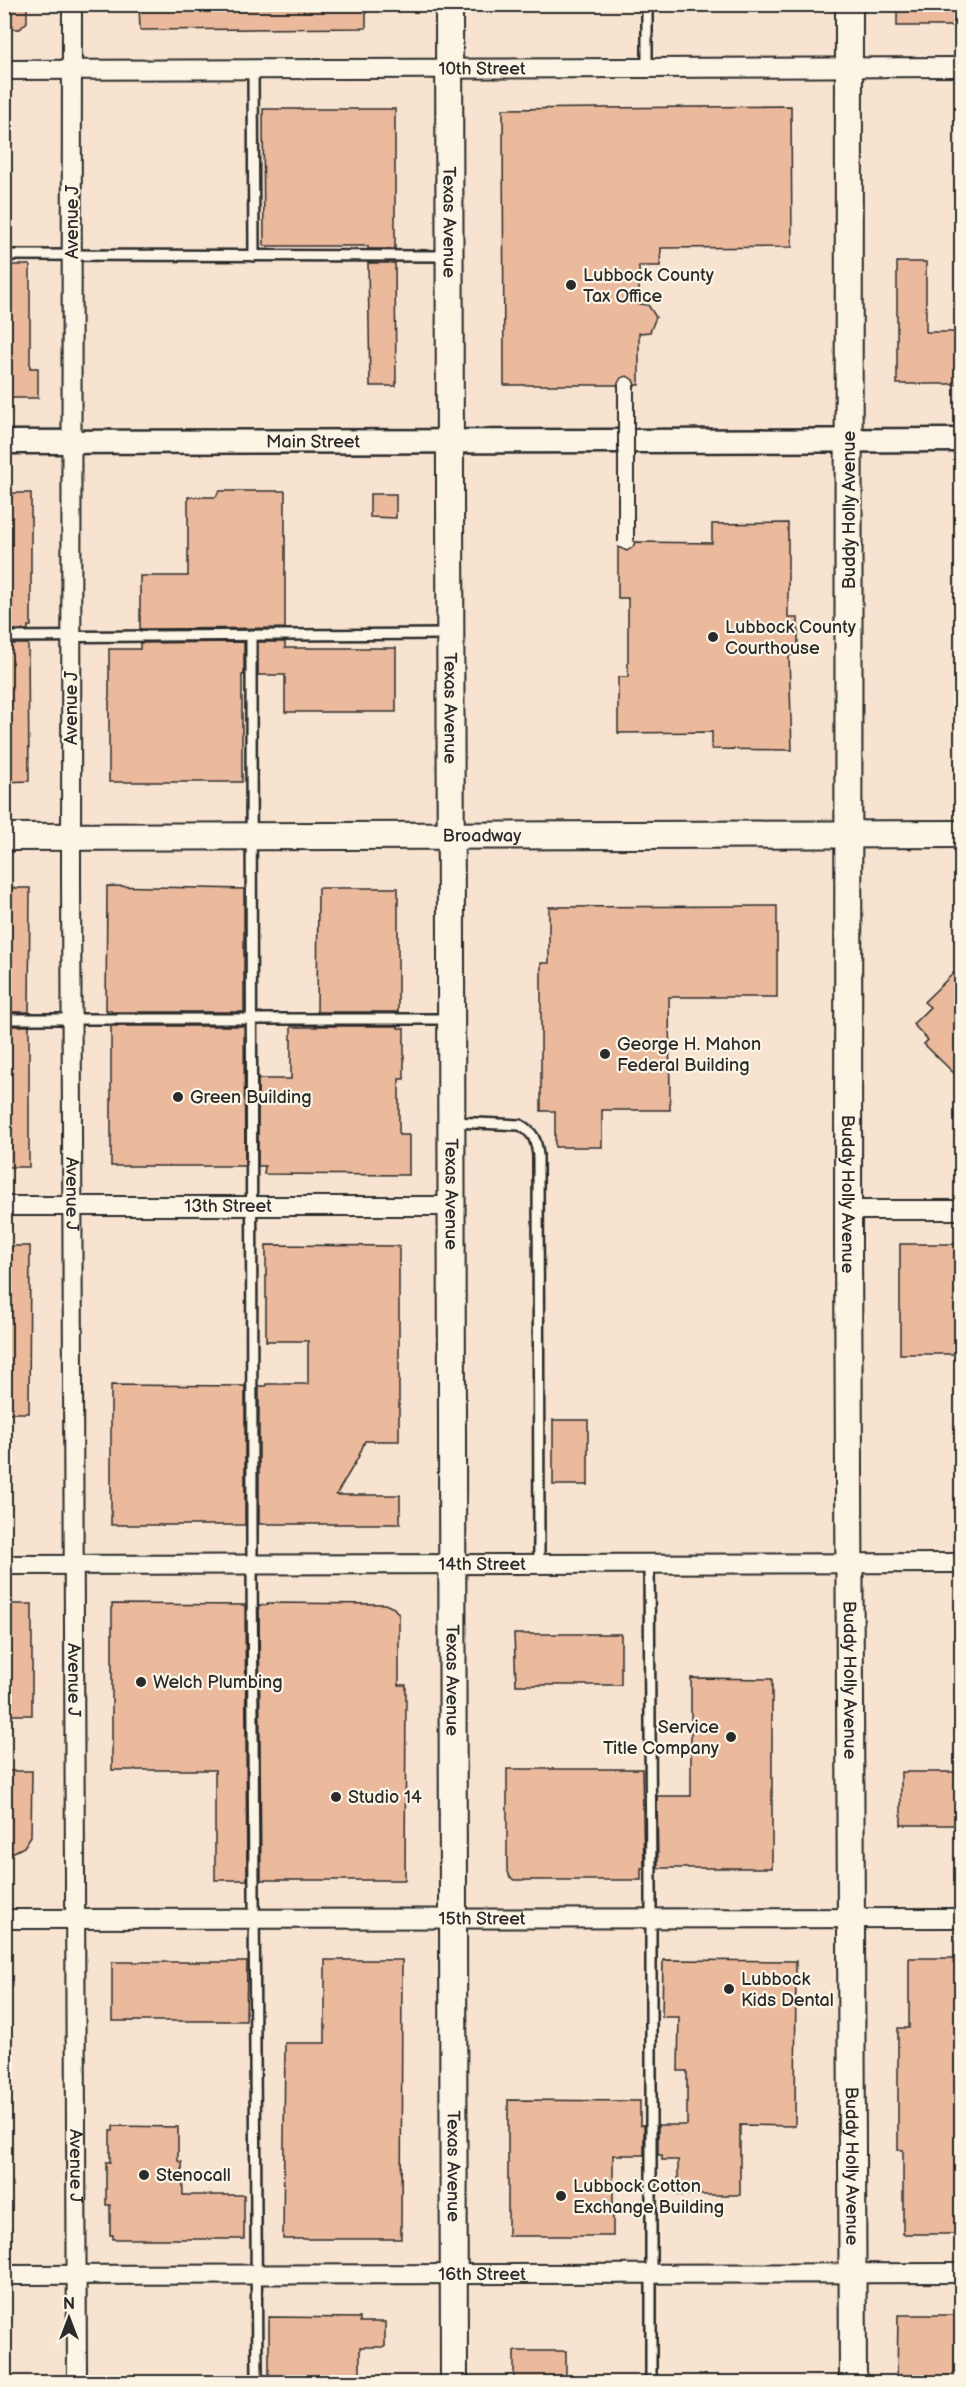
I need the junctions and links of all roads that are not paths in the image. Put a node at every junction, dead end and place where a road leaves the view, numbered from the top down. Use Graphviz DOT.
graph roads {
  1 [pos="72,4"];
  2 [pos="449,4"];
  3 [pos="647,4"];
  4 [pos="849,4"];
  5 [pos="962,67"];
  6 [pos="647,68"];
  7 [pos="849,68"];
  8 [pos="253,69"];
  9 [pos="449,69"];
  10 [pos="4,70"];
  11 [pos="72,70"];
  12 [pos="4,255"];
  13 [pos="450,255"];
  14 [pos="72,256"];
  15 [pos="254,256"];
  16 [pos="626,385"];
  17 [pos="849,440"];
  18 [pos="962,440"];
  19 [pos="450,441"];
  20 [pos="4,442"];
  21 [pos="72,442"];
  22 [pos="626,542"];
  23 [pos="450,634"];
  24 [pos="251,635"];
  25 [pos="71,636"];
  26 [pos="4,637"];
  27 [pos="848,834"];
  28 [pos="962,834"];
  29 [pos="252,836"];
  30 [pos="451,836"];
  31 [pos="4,837"];
  32 [pos="71,837"];
  33 [pos="4,1019"];
  34 [pos="72,1019"];
  35 [pos="252,1019"];
  36 [pos="451,1019"];
  37 [pos="452,1122"];
  38 [pos="4,1206"];
  39 [pos="73,1206"];
  40 [pos="251,1206"];
  41 [pos="452,1206"];
  42 [pos="848,1210"];
  43 [pos="962,1210"];
  44 [pos="849,1563"];
  45 [pos="962,1563"];
  46 [pos="252,1564"];
  47 [pos="452,1564"];
  48 [pos="538,1564"];
  49 [pos="649,1564"];
  50 [pos="4,1565"];
  51 [pos="75,1565"];
  52 [pos="256,1918"];
  53 [pos="453,1918"];
  54 [pos="651,1918"];
  55 [pos="851,1918"];
  56 [pos="962,1918"];
  57 [pos="4,1919"];
  58 [pos="76,1919"];
  59 [pos="853,2273"];
  60 [pos="962,2273"];
  61 [pos="454,2274"];
  62 [pos="651,2274"];
  63 [pos="4,2275"];
  64 [pos="76,2275"];
  65 [pos="257,2275"];
  66 [pos="77,2382"];
  67 [pos="257,2382"];
  68 [pos="454,2382"];
  69 [pos="651,2382"];
  70 [pos="853,2382"];
  1 -- 11 [label="street, Avenue J"];
  2 -- 9 [label="main road, Texas Avenue"];
  3 -- 6 [label="lane"];
  4 -- 7 [label="main road, Buddy Holly Avenue"];
  5 -- 7 [label="street, 10th Street"];
  6 -- 7 [label="street, 10th Street"];
  6 -- 9 [label="street, 10th Street"];
  7 -- 17 [label="main road, Buddy Holly Avenue"];
  8 -- 9 [label="street, 10th Street"];
  8 -- 11 [label="street, 10th Street"];
  8 -- 15 [label="lane"];
  9 -- 13 [label="main road, Texas Avenue"];
  10 -- 11 [label="street, 10th Street"];
  11 -- 14 [label="street, Avenue J"];
  12 -- 14 [label="lane"];
  13 -- 15 [label="lane"];
  13 -- 19 [label="main road, Texas Avenue"];
  14 -- 15 [label="lane"];
  14 -- 21 [label="street, Avenue J"];
  16 -- 22 [label="street, bridge"];
  17 -- 18 [label="street, Main Street"];
  17 -- 19 [label="street, Main Street"];
  17 -- 27 [label="main road, Buddy Holly Avenue"];
  19 -- 21 [label="street, Main Street"];
  19 -- 23 [label="main road, Texas Avenue"];
  20 -- 21 [label="street, Main Street"];
  21 -- 25 [label="street, Avenue J"];
  23 -- 24 [label="lane"];
  23 -- 30 [label="main road, Texas Avenue"];
  24 -- 25 [label="lane"];
  24 -- 29 [label="lane"];
  25 -- 26 [label="lane"];
  25 -- 32 [label="street, Avenue J"];
  27 -- 28 [label="main road, Broadway"];
  27 -- 30 [label="main road, Broadway"];
  27 -- 42 [label="main road, Buddy Holly Avenue"];
  29 -- 30 [label="main road, Broadway"];
  29 -- 32 [label="main road, Broadway"];
  29 -- 35 [label="lane"];
  30 -- 36 [label="main road, Texas Avenue"];
  31 -- 32 [label="main road, Broadway"];
  32 -- 34 [label="street, Avenue J"];
  33 -- 34 [label="lane"];
  34 -- 35 [label="lane"];
  34 -- 39 [label="street, Avenue J"];
  35 -- 36 [label="lane"];
  35 -- 40 [label="lane"];
  36 -- 37 [label="main road, Texas Avenue"];
  37 -- 41 [label="main road, Texas Avenue"];
  37 -- 48 [label="lane"];
  38 -- 39 [label="street, 13th Street"];
  39 -- 40 [label="street, 13th Street"];
  39 -- 51 [label="street, Avenue J"];
  40 -- 41 [label="street, 13th Street"];
  40 -- 46 [label="lane"];
  41 -- 47 [label="main road, Texas Avenue"];
  42 -- 43 [label="street"];
  42 -- 44 [label="main road, Buddy Holly Avenue"];
  44 -- 45 [label="street, 14th Street"];
  44 -- 49 [label="street, 14th Street"];
  44 -- 55 [label="main road, Buddy Holly Avenue"];
  46 -- 47 [label="street, 14th Street"];
  46 -- 51 [label="street, 14th Street"];
  46 -- 52 [label="lane"];
  47 -- 48 [label="street, 14th Street"];
  47 -- 53 [label="main road, Texas Avenue"];
  48 -- 49 [label="street, 14th Street"];
  49 -- 54 [label="lane"];
  50 -- 51 [label="street, 14th Street"];
  51 -- 58 [label="street, Avenue J"];
  52 -- 53 [label="street, 15th Street"];
  52 -- 58 [label="street, 15th Street"];
  52 -- 65 [label="lane"];
  53 -- 54 [label="street, 15th Street"];
  53 -- 61 [label="main road, Texas Avenue"];
  54 -- 55 [label="street, 15th Street"];
  54 -- 62 [label="lane"];
  55 -- 56 [label="street, 15th Street"];
  55 -- 59 [label="main road, Buddy Holly Avenue"];
  57 -- 58 [label="street, 15th Street"];
  58 -- 64 [label="street, Avenue J"];
  59 -- 60 [label="street, 16th Street"];
  59 -- 62 [label="street, 16th Street"];
  59 -- 70 [label="main road, Buddy Holly Avenue"];
  61 -- 62 [label="street, 16th Street"];
  61 -- 65 [label="street, 16th Street"];
  61 -- 68 [label="main road, Texas Avenue"];
  62 -- 69 [label="lane"];
  63 -- 64 [label="street, 16th Street"];
  64 -- 65 [label="street, 16th Street"];
  64 -- 66 [label="street, Avenue J"];
  65 -- 67 [label="lane"];
}
